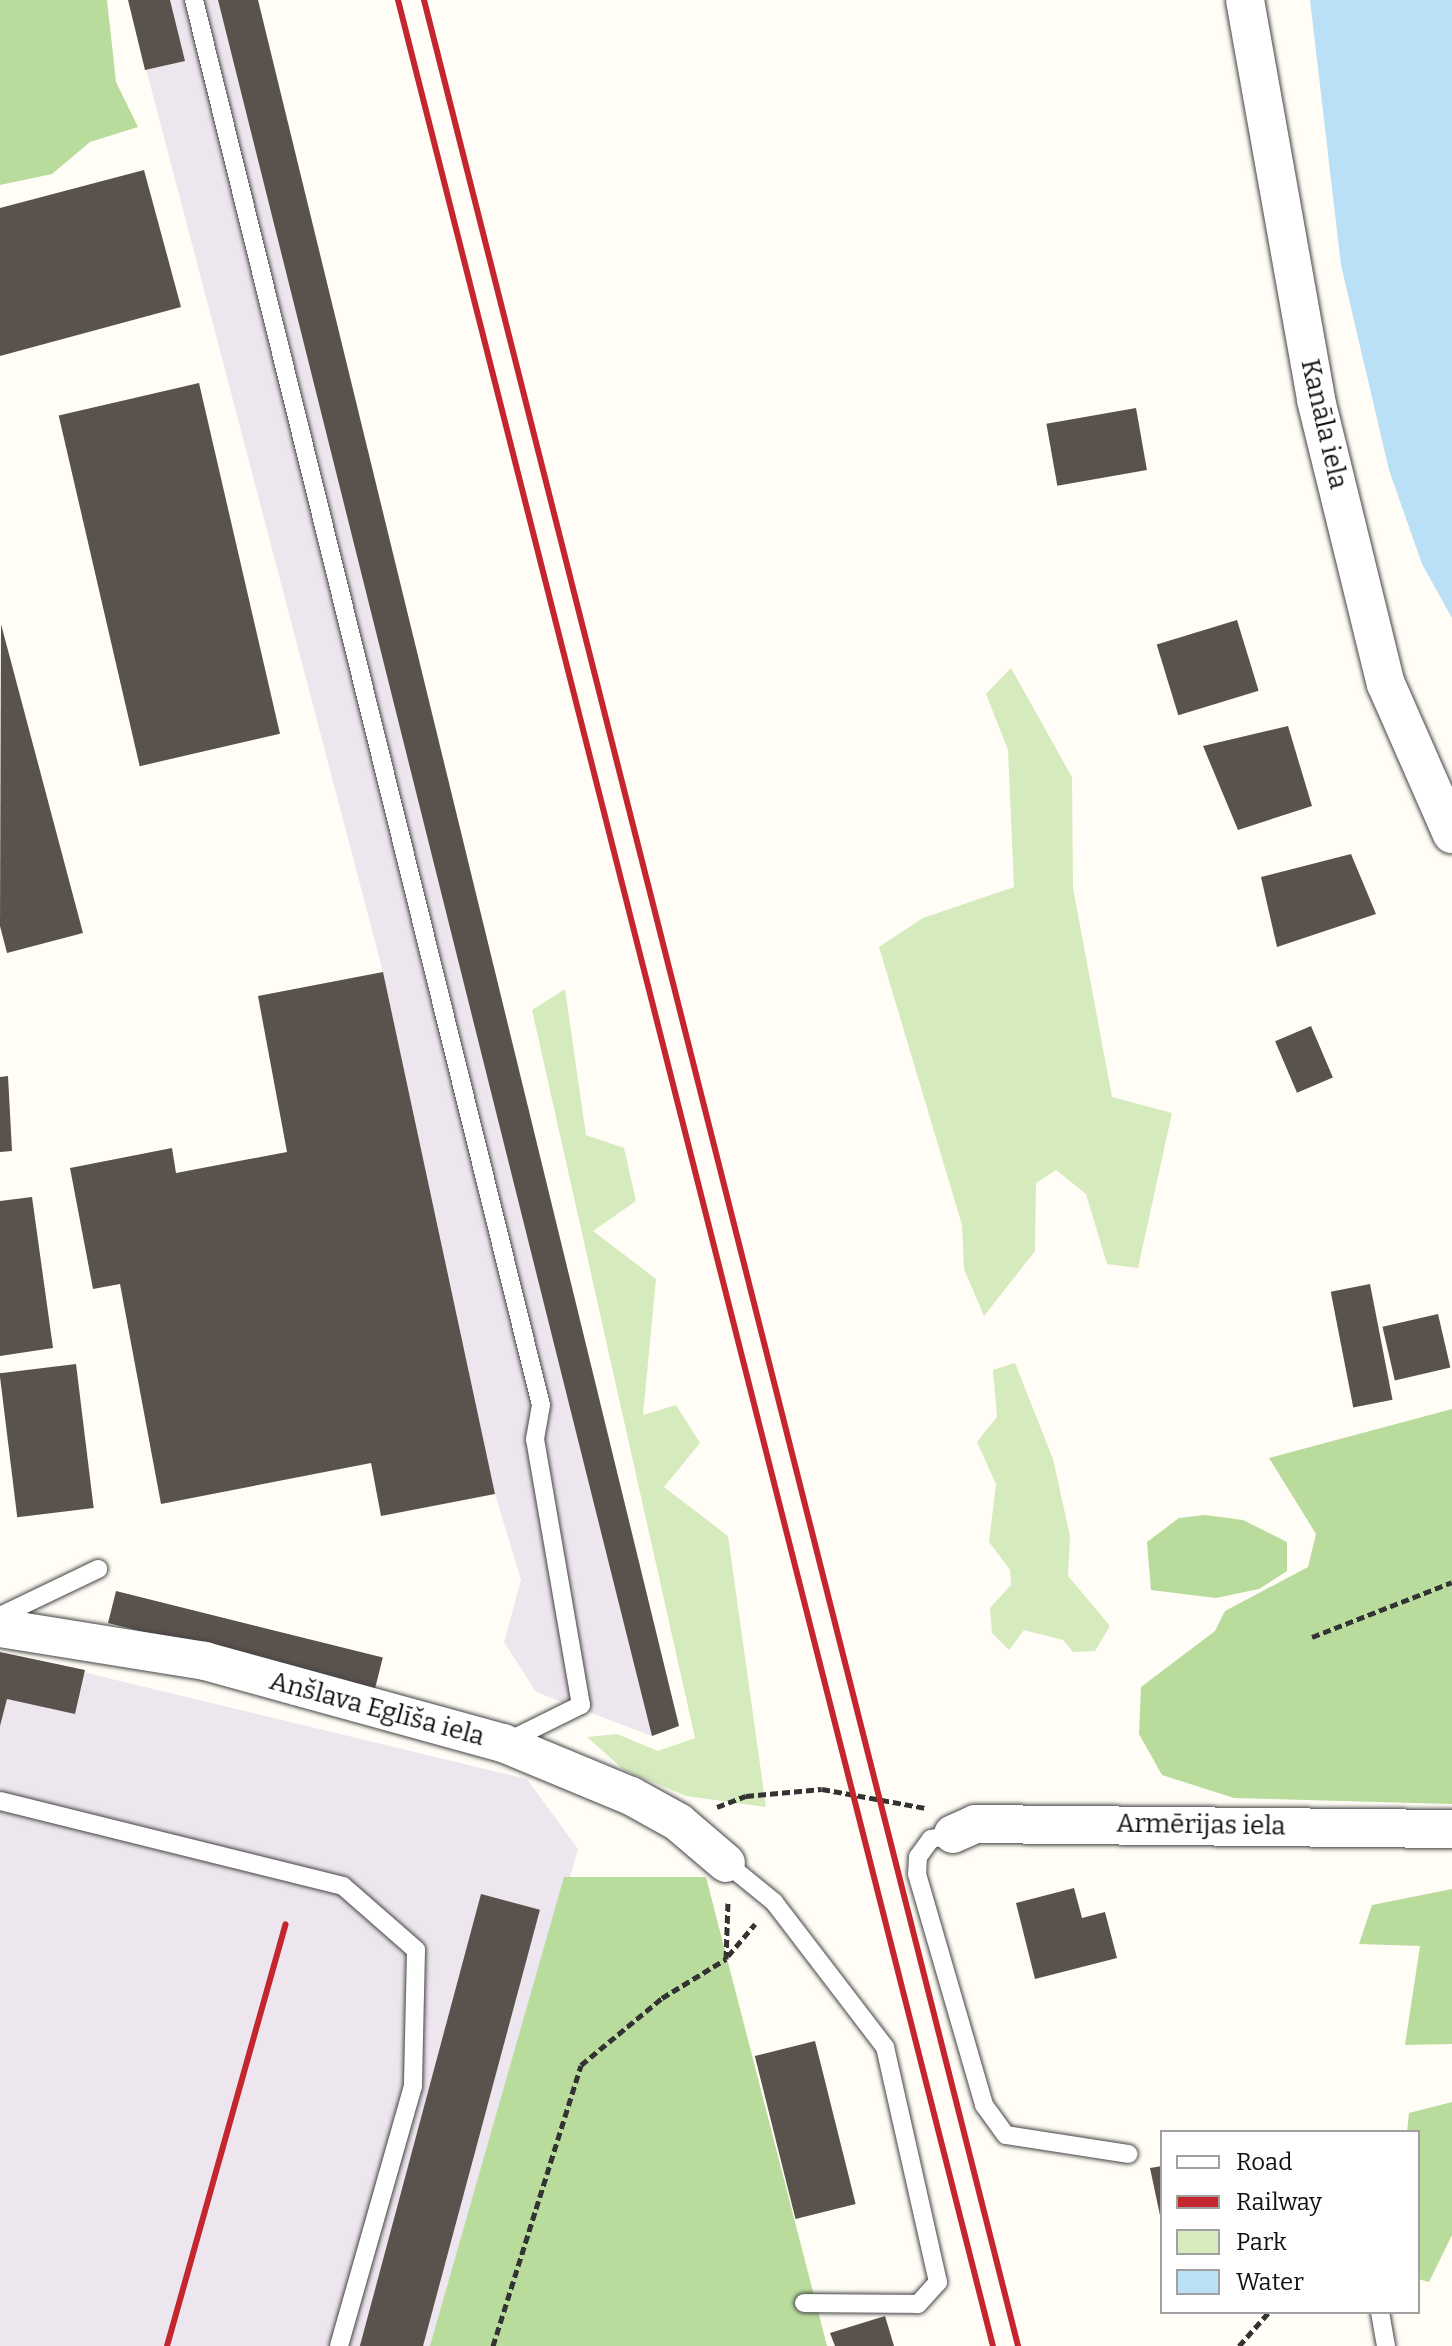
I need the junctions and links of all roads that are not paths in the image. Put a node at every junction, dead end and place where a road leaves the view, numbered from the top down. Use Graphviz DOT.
graph roads {
  1 [pos="194,0"];
  2 [pos="1245,0"];
  3 [pos="1452,834"];
  4 [pos="98,1569"];
  5 [pos="0,1616"];
  6 [pos="0,1628"];
  7 [pos="503,1743"];
  8 [pos="0,1801"];
  9 [pos="1452,1829"];
  10 [pos="953,1834"];
  11 [pos="726,1863"];
  12 [pos="1129,2154"];
  13 [pos="804,2303"];
  14 [pos="1380,2314"];
  15 [pos="339,2346"];
  16 [pos="1386,2346"];
  1 -- 7 [label="lane"];
  2 -- 3 [label="street, Kanāla iela"];
  4 -- 5 [label="lane"];
  6 -- 7 [label="street, Anšlava Eglīša iela"];
  7 -- 11 [label="street, Anšlava Eglīša iela"];
  8 -- 15 [label="lane"];
  9 -- 10 [label="street, Armērijas iela"];
  10 -- 12 [label="lane"];
  11 -- 13 [label="lane"];
  14 -- 16 [label="lane"];
}
